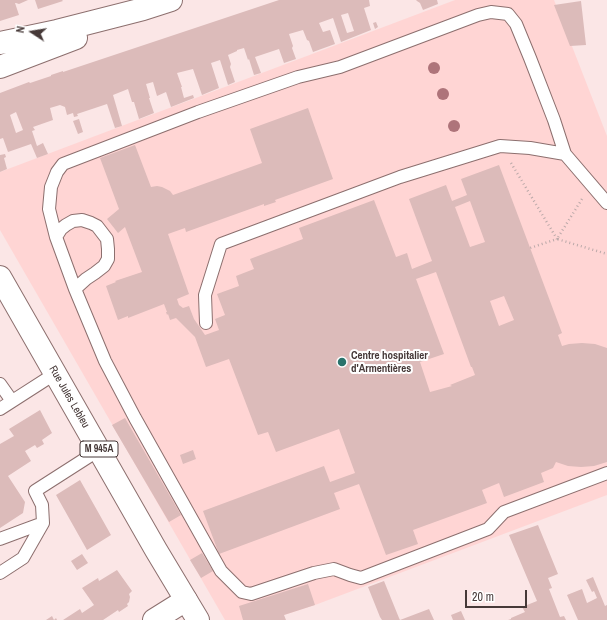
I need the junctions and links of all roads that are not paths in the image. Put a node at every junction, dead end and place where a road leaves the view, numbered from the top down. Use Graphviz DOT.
graph roads {
  1 [pos="170,0"];
  2 [pos="143,9"];
  3 [pos="0,43"];
  4 [pos="0,66"];
  5 [pos="564,154"];
  6 [pos="607,203"];
  7 [pos="56,237"];
  8 [pos="0,277"];
  9 [pos="75,289"];
  10 [pos="206,323"];
  11 [pos="56,373"];
  12 [pos="0,384"];
  13 [pos="12,401"];
  14 [pos="0,409"];
  15 [pos="99,450"];
  16 [pos="607,473"];
  17 [pos="43,523"];
  18 [pos="0,539"];
  19 [pos="0,573"];
  20 [pos="186,600"];
  21 [pos="154,620"];
  22 [pos="198,620"];
  1 -- 2 [label="main road"];
  2 -- 3 [label="main road"];
  2 -- 4 [label="main road"];
  5 -- 6 [label="lane"];
  5 -- 7 [label="lane"];
  5 -- 10 [label="lane"];
  7 -- 9 [label="lane"];
  7 -- 9 [label="lane"];
  8 -- 11 [label="main road, Rue Jules Lebleu / M 945A"];
  9 -- 16 [label="lane"];
  11 -- 13 [label="lane"];
  11 -- 15 [label="main road, Rue Jules Lebleu / M 945A"];
  12 -- 13 [label="lane"];
  13 -- 14 [label="lane"];
  15 -- 17 [label="lane"];
  15 -- 20 [label="main road, Rue Jules Lebleu / M 945A"];
  17 -- 18 [label="lane"];
  17 -- 19 [label="lane"];
  20 -- 21 [label="main road"];
  20 -- 22 [label="main road, Rue Jules Lebleu / M 945A"];
}
